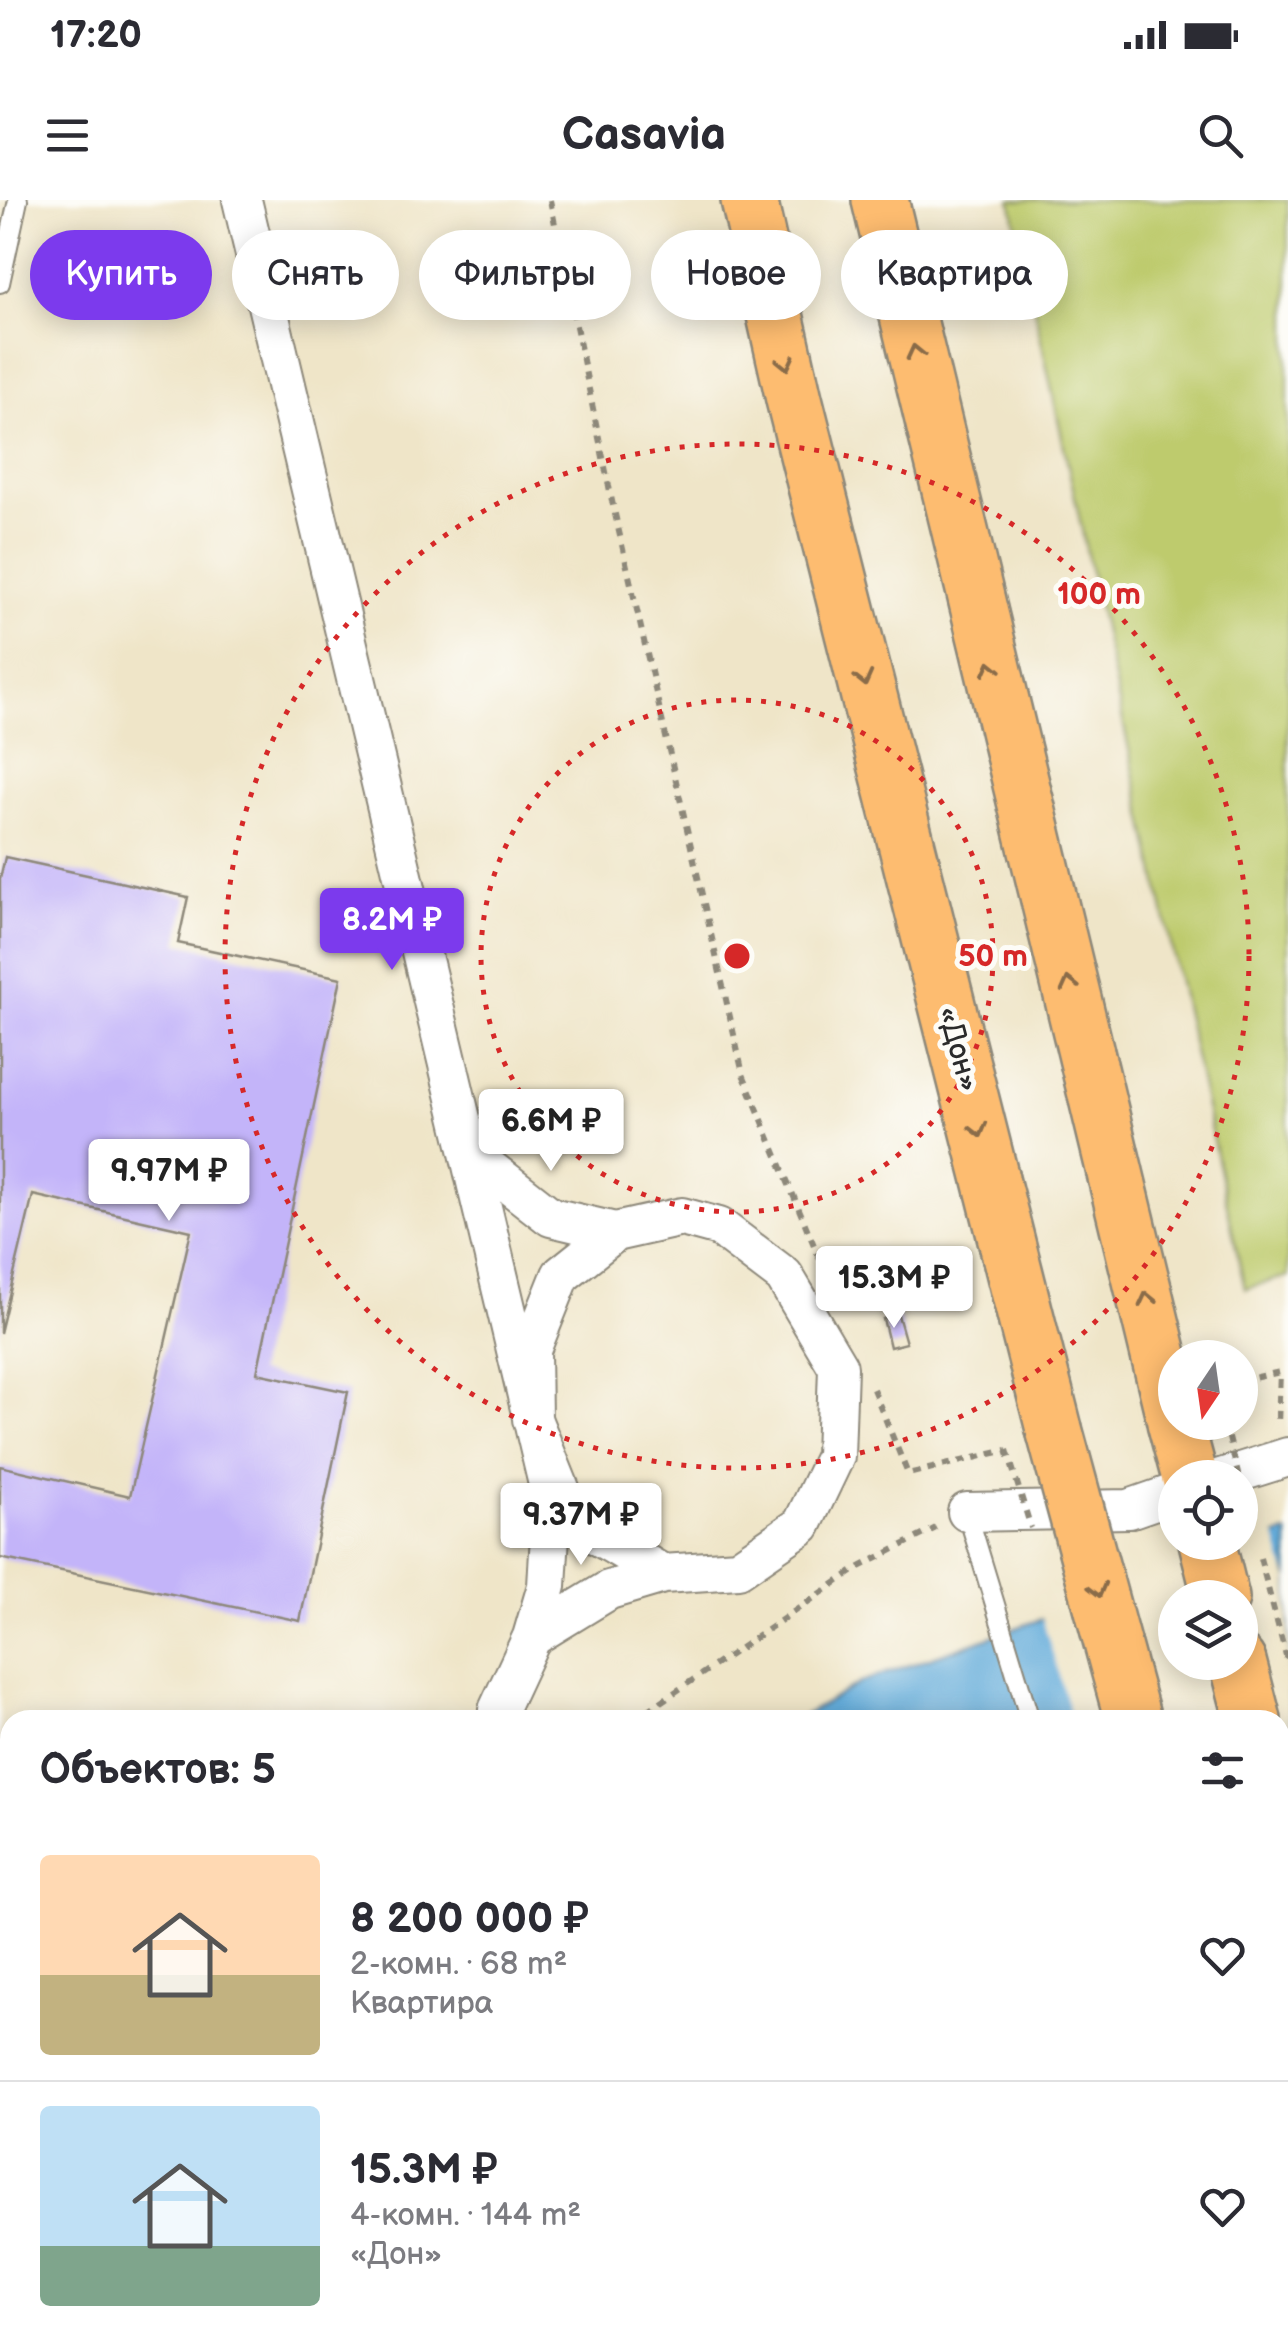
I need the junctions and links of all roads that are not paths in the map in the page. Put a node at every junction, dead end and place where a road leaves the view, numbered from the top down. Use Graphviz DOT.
graph roads {
  1 [pos="18,200"];
  2 [pos="242,200"];
  3 [pos="750,200"];
  4 [pos="880,200"];
  5 [pos="0,283"];
  6 [pos="469,1153"];
  7 [pos="615,1232"];
  8 [pos="1158,1351"];
  9 [pos="532,1419"];
  10 [pos="1283,1457"];
  11 [pos="1258,1472"];
  12 [pos="1158,1500"];
  13 [pos="967,1512"];
  14 [pos="662,1574"];
  15 [pos="532,1637"];
  16 [pos="1243,1680"];
  17 [pos="498,1710"];
  18 [pos="1027,1710"];
  19 [pos="1129,1710"];
  20 [pos="1250,1710"];
  1 -- 5 [label="lane"];
  2 -- 6 [label="street"];
  3 -- 19 [label="highway, «Дон», one-way, bridge"];
  8 -- 4 [label="highway, one-way"];
  6 -- 7 [label="street"];
  6 -- 9 [label="street"];
  7 -- 9 [label="street"];
  7 -- 14 [label="street"];
  9 -- 14 [label="street"];
  9 -- 15 [label="street"];
  10 -- 11 [label="street"];
  12 -- 13 [label="street"];
  13 -- 18 [label="lane"];
  14 -- 15 [label="street"];
  15 -- 17 [label="street"];
  16 -- 20 [label="highway"];
}
